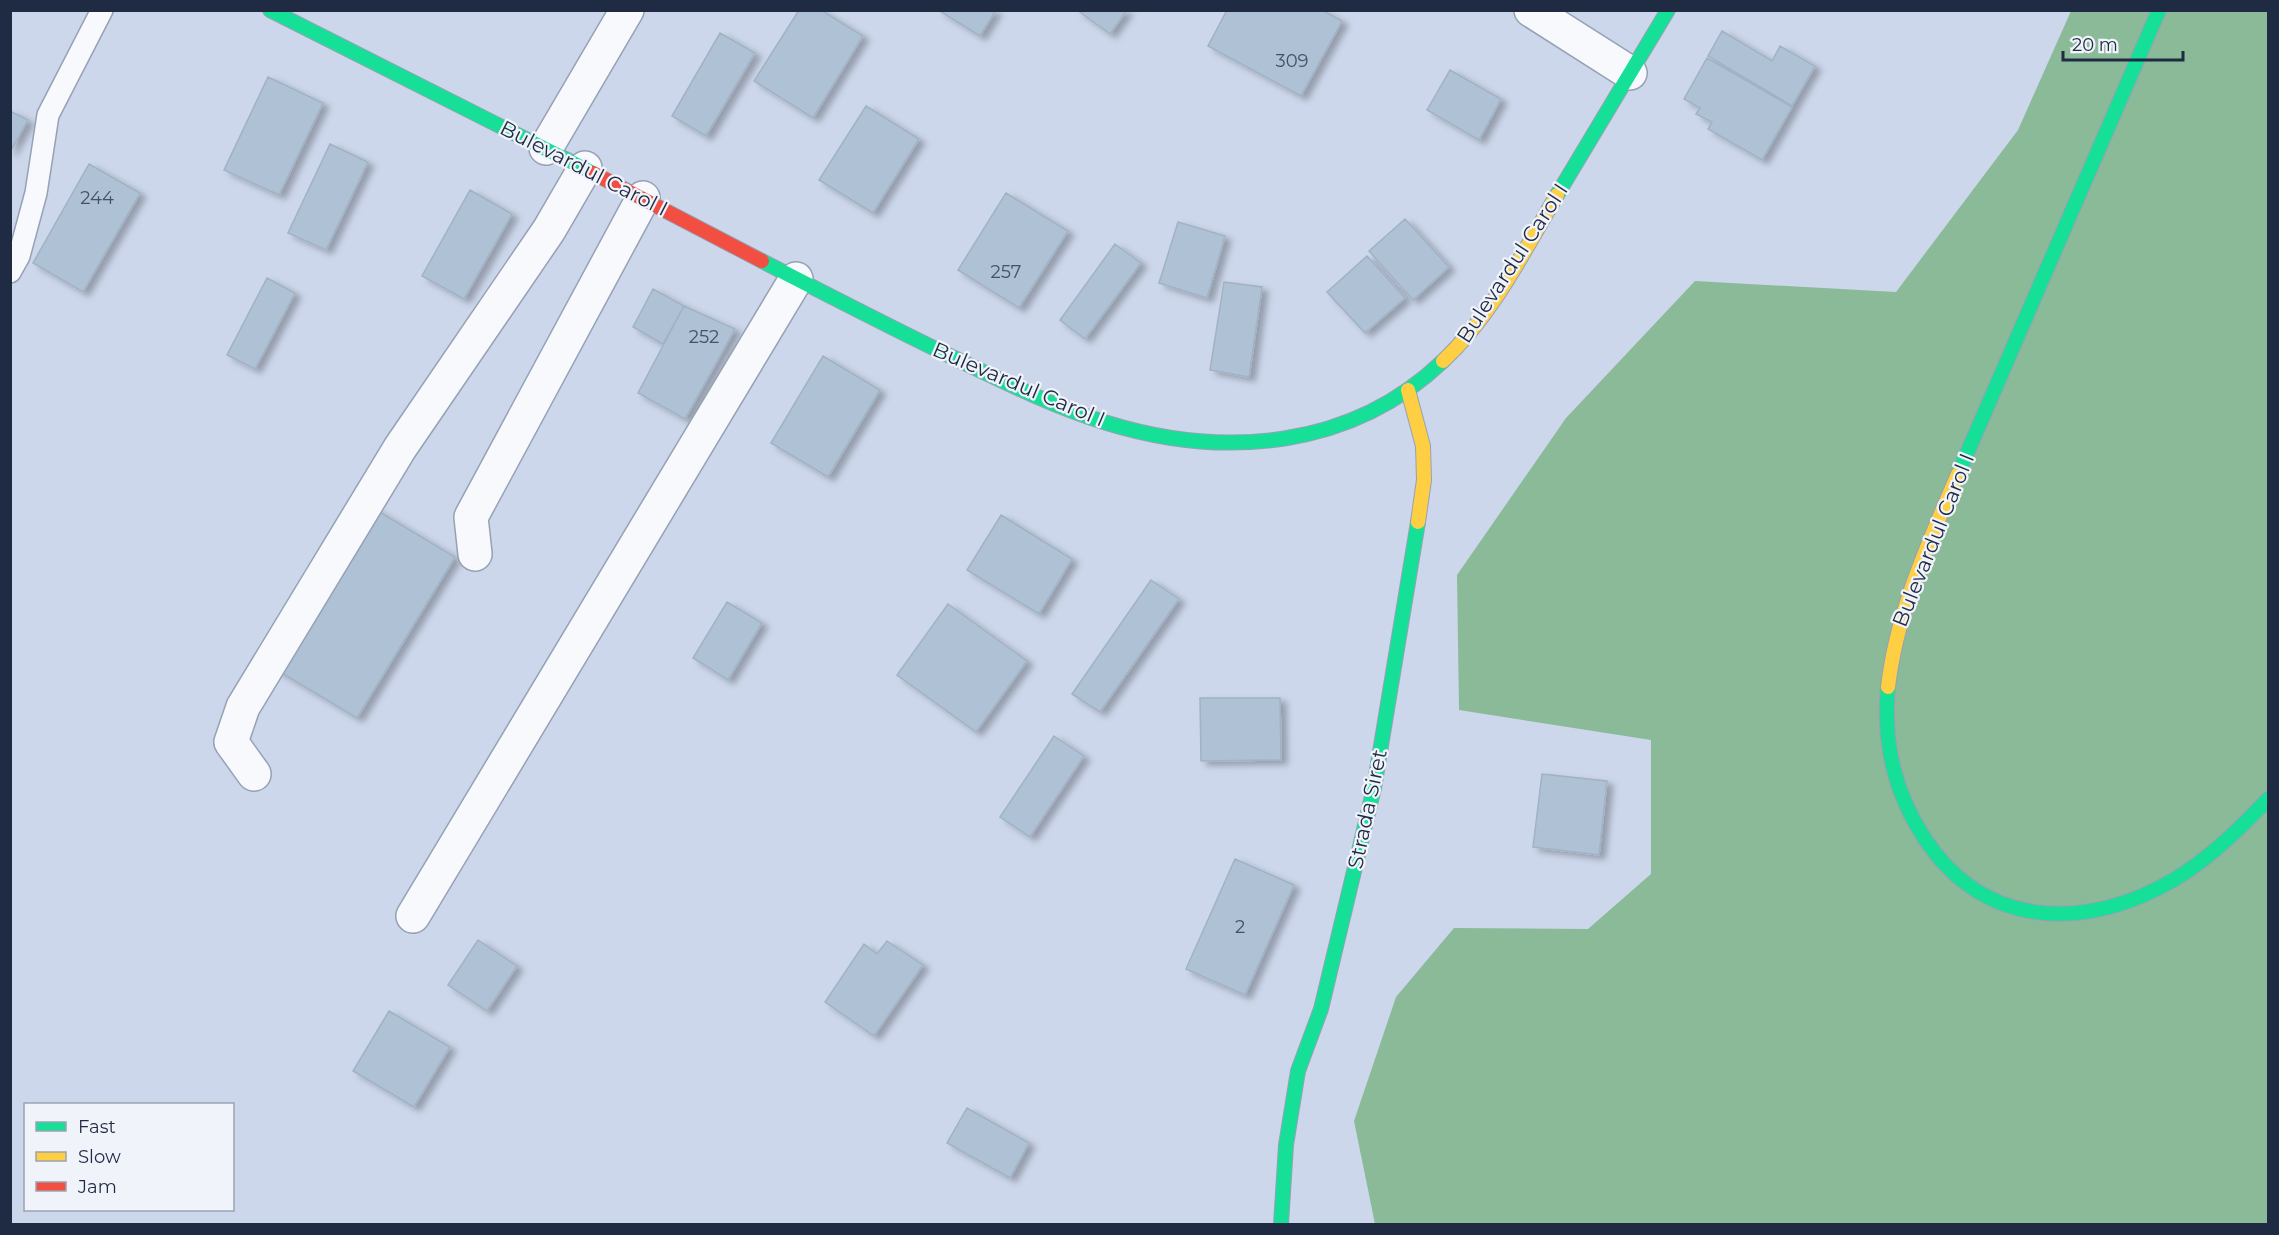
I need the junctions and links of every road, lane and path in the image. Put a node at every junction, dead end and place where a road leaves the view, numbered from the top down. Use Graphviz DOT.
graph roads {
  1 [pos="102,10"];
  2 [pos="270,10"];
  3 [pos="627,10"];
  4 [pos="1531,10"];
  5 [pos="1668,10"];
  6 [pos="2159,10"];
  7 [pos="1630,73"];
  8 [pos="546,148"];
  9 [pos="585,168"];
  10 [pos="643,198"];
  11 [pos="10,272"];
  12 [pos="796,279"];
  13 [pos="1408,390"];
  14 [pos="475,554"];
  15 [pos="254,774"];
  16 [pos="2268,799"];
  17 [pos="412,916"];
  18 [pos="1281,1224"];
  1 -- 11 [label="lane"];
  2 -- 8 [label="main road, Bulevardul Carol I"];
  3 -- 8 [label="street"];
  4 -- 7 [label="street"];
  5 -- 7 [label="main road, Bulevardul Carol I"];
  6 -- 16 [label="main road, Bulevardul Carol I"];
  7 -- 13 [label="main road, Bulevardul Carol I"];
  8 -- 9 [label="main road, Bulevardul Carol I"];
  9 -- 10 [label="main road, Bulevardul Carol I"];
  9 -- 15 [label="street"];
  10 -- 12 [label="main road, Bulevardul Carol I"];
  10 -- 14 [label="street"];
  12 -- 13 [label="main road, Bulevardul Carol I"];
  12 -- 17 [label="street"];
  13 -- 18 [label="main road, Strada Siret"];
}
